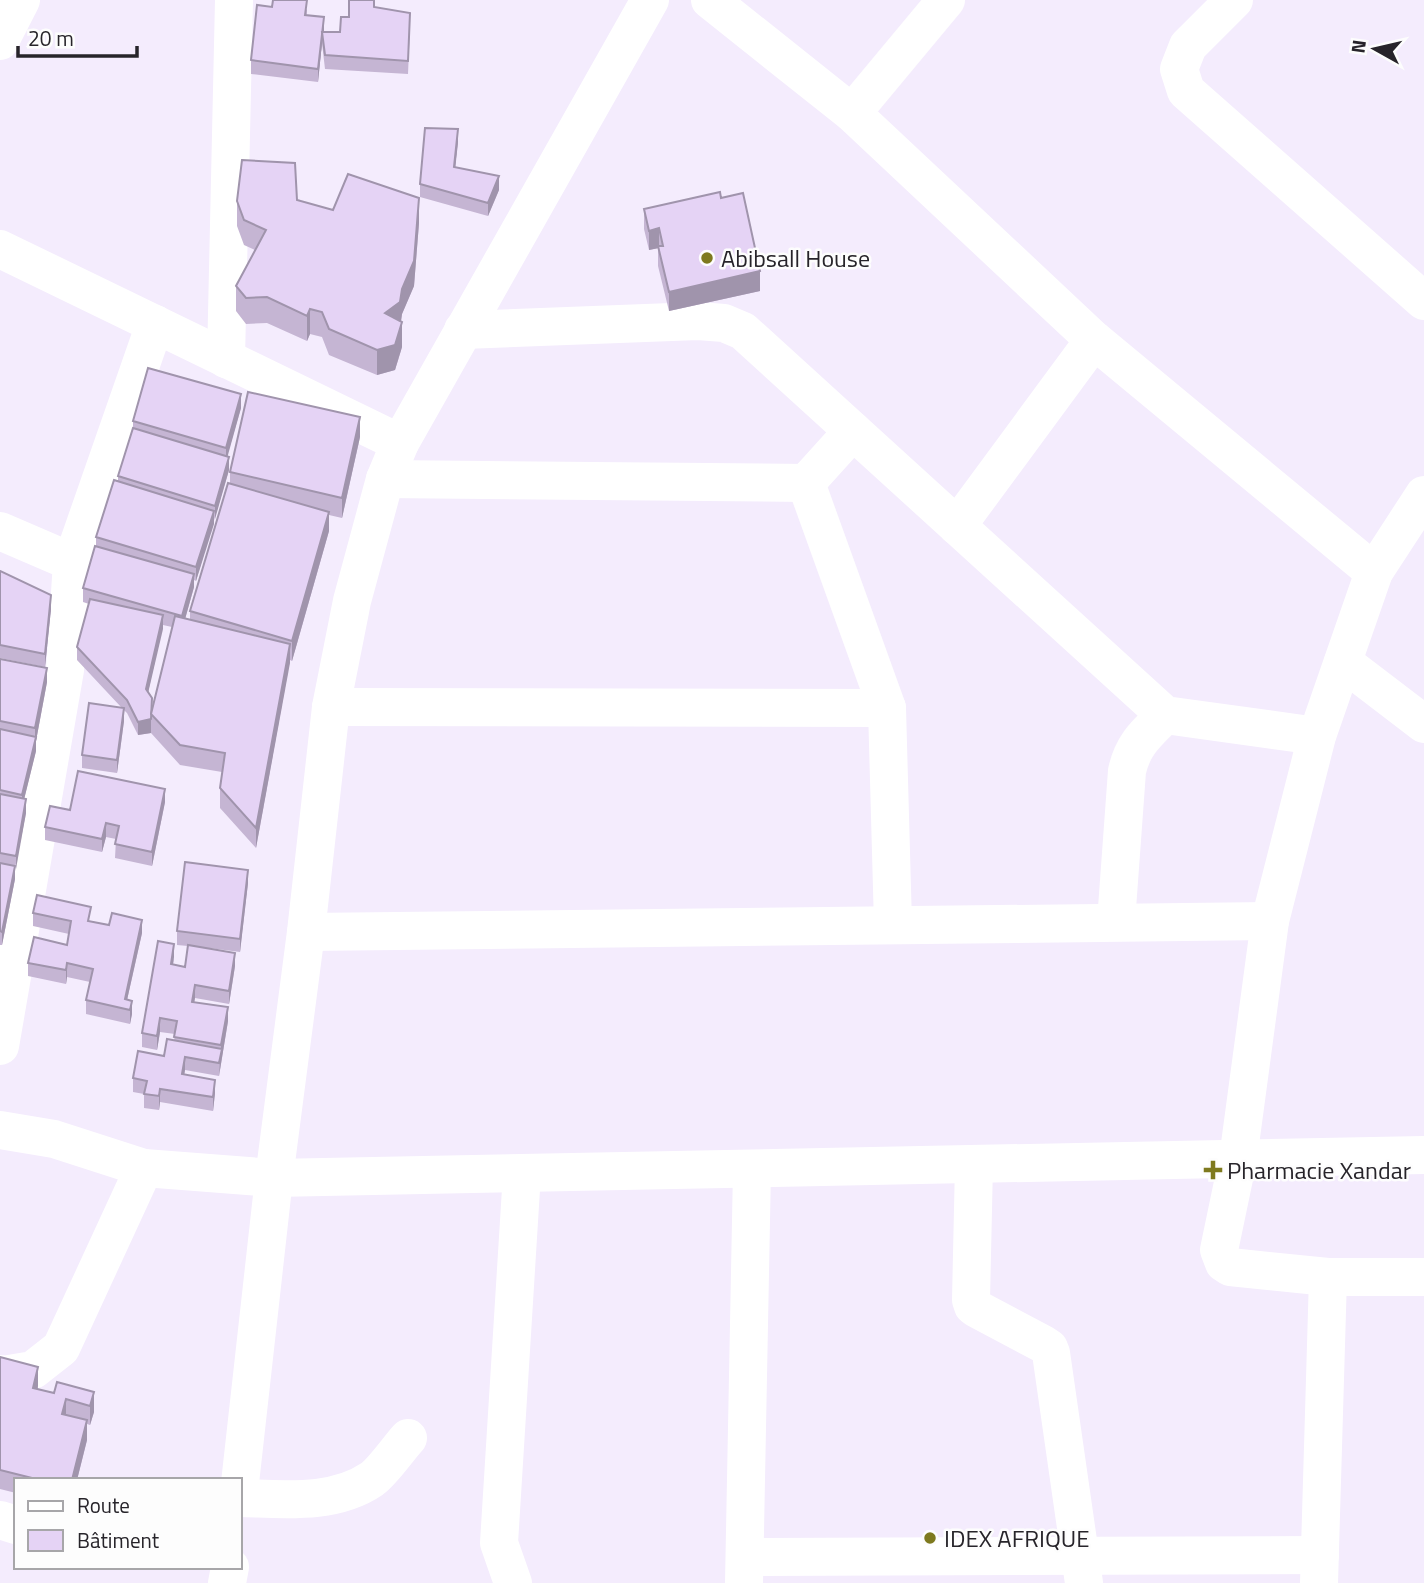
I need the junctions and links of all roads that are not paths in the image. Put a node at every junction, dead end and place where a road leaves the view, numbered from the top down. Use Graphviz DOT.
graph roads {
  1 [pos="22,0"];
  2 [pos="234,0"];
  3 [pos="650,0"];
  4 [pos="710,0"];
  5 [pos="946,0"];
  6 [pos="1234,0"];
  7 [pos="0,41"];
  8 [pos="852,113"];
  9 [pos="0,249"];
  10 [pos="1424,301"];
  11 [pos="155,324"];
  12 [pos="463,330"];
  13 [pos="1094,340"];
  14 [pos="226,359"];
  15 [pos="853,431"];
  16 [pos="400,443"];
  17 [pos="385,479"];
  18 [pos="806,483"];
  19 [pos="1424,495"];
  20 [pos="957,526"];
  21 [pos="0,531"];
  22 [pos="72,562"];
  23 [pos="1374,572"];
  24 [pos="1343,662"];
  25 [pos="331,707"];
  26 [pos="887,708"];
  27 [pos="1165,715"];
  28 [pos="1424,724"];
  29 [pos="1317,736"];
  30 [pos="1270,921"];
  31 [pos="1116,922"];
  32 [pos="893,924"];
  33 [pos="306,932"];
  34 [pos="0,1046"];
  35 [pos="0,1130"];
  36 [pos="1424,1155"];
  37 [pos="1238,1159"];
  38 [pos="974,1164"];
  39 [pos="144,1168"];
  40 [pos="752,1169"];
  41 [pos="522,1173"];
  42 [pos="274,1178"];
  43 [pos="1328,1277"];
  44 [pos="1424,1277"];
  45 [pos="0,1374"];
  46 [pos="408,1438"];
  47 [pos="241,1478"];
  48 [pos="242,1498"];
  49 [pos="1082,1569"];
  50 [pos="1319,1569"];
  51 [pos="745,1570"];
  52 [pos="513,1583"];
  1 -- 7 [label="street"];
  2 -- 14 [label="street"];
  3 -- 12 [label="street"];
  4 -- 8 [label="street"];
  5 -- 8 [label="street"];
  6 -- 10 [label="street"];
  8 -- 13 [label="street"];
  9 -- 11 [label="street"];
  11 -- 14 [label="street"];
  11 -- 22 [label="street"];
  12 -- 15 [label="street"];
  12 -- 16 [label="street"];
  13 -- 20 [label="street"];
  13 -- 23 [label="street"];
  14 -- 16 [label="street"];
  15 -- 18 [label="street"];
  15 -- 20 [label="street"];
  16 -- 17 [label="street"];
  17 -- 18 [label="street"];
  17 -- 25 [label="street"];
  18 -- 26 [label="street"];
  19 -- 23 [label="street"];
  20 -- 27 [label="street"];
  21 -- 22 [label="street"];
  22 -- 34 [label="street"];
  23 -- 24 [label="street"];
  24 -- 28 [label="street"];
  24 -- 29 [label="street"];
  25 -- 26 [label="street"];
  25 -- 33 [label="street"];
  26 -- 32 [label="street"];
  27 -- 29 [label="street"];
  27 -- 31 [label="street"];
  29 -- 30 [label="street"];
  30 -- 31 [label="street"];
  30 -- 37 [label="street"];
  31 -- 32 [label="street"];
  32 -- 33 [label="street"];
  33 -- 42 [label="street"];
  35 -- 39 [label="street"];
  36 -- 37 [label="street"];
  37 -- 38 [label="street"];
  37 -- 43 [label="street"];
  38 -- 40 [label="street"];
  38 -- 49 [label="street"];
  39 -- 42 [label="street"];
  39 -- 45 [label="street"];
  40 -- 41 [label="street"];
  40 -- 51 [label="street"];
  41 -- 42 [label="street"];
  41 -- 52 [label="street"];
  42 -- 47 [label="street"];
  43 -- 44 [label="street"];
  43 -- 50 [label="street"];
  46 -- 48 [label="street"];
  49 -- 50 [label="street"];
  49 -- 51 [label="street"];
}
